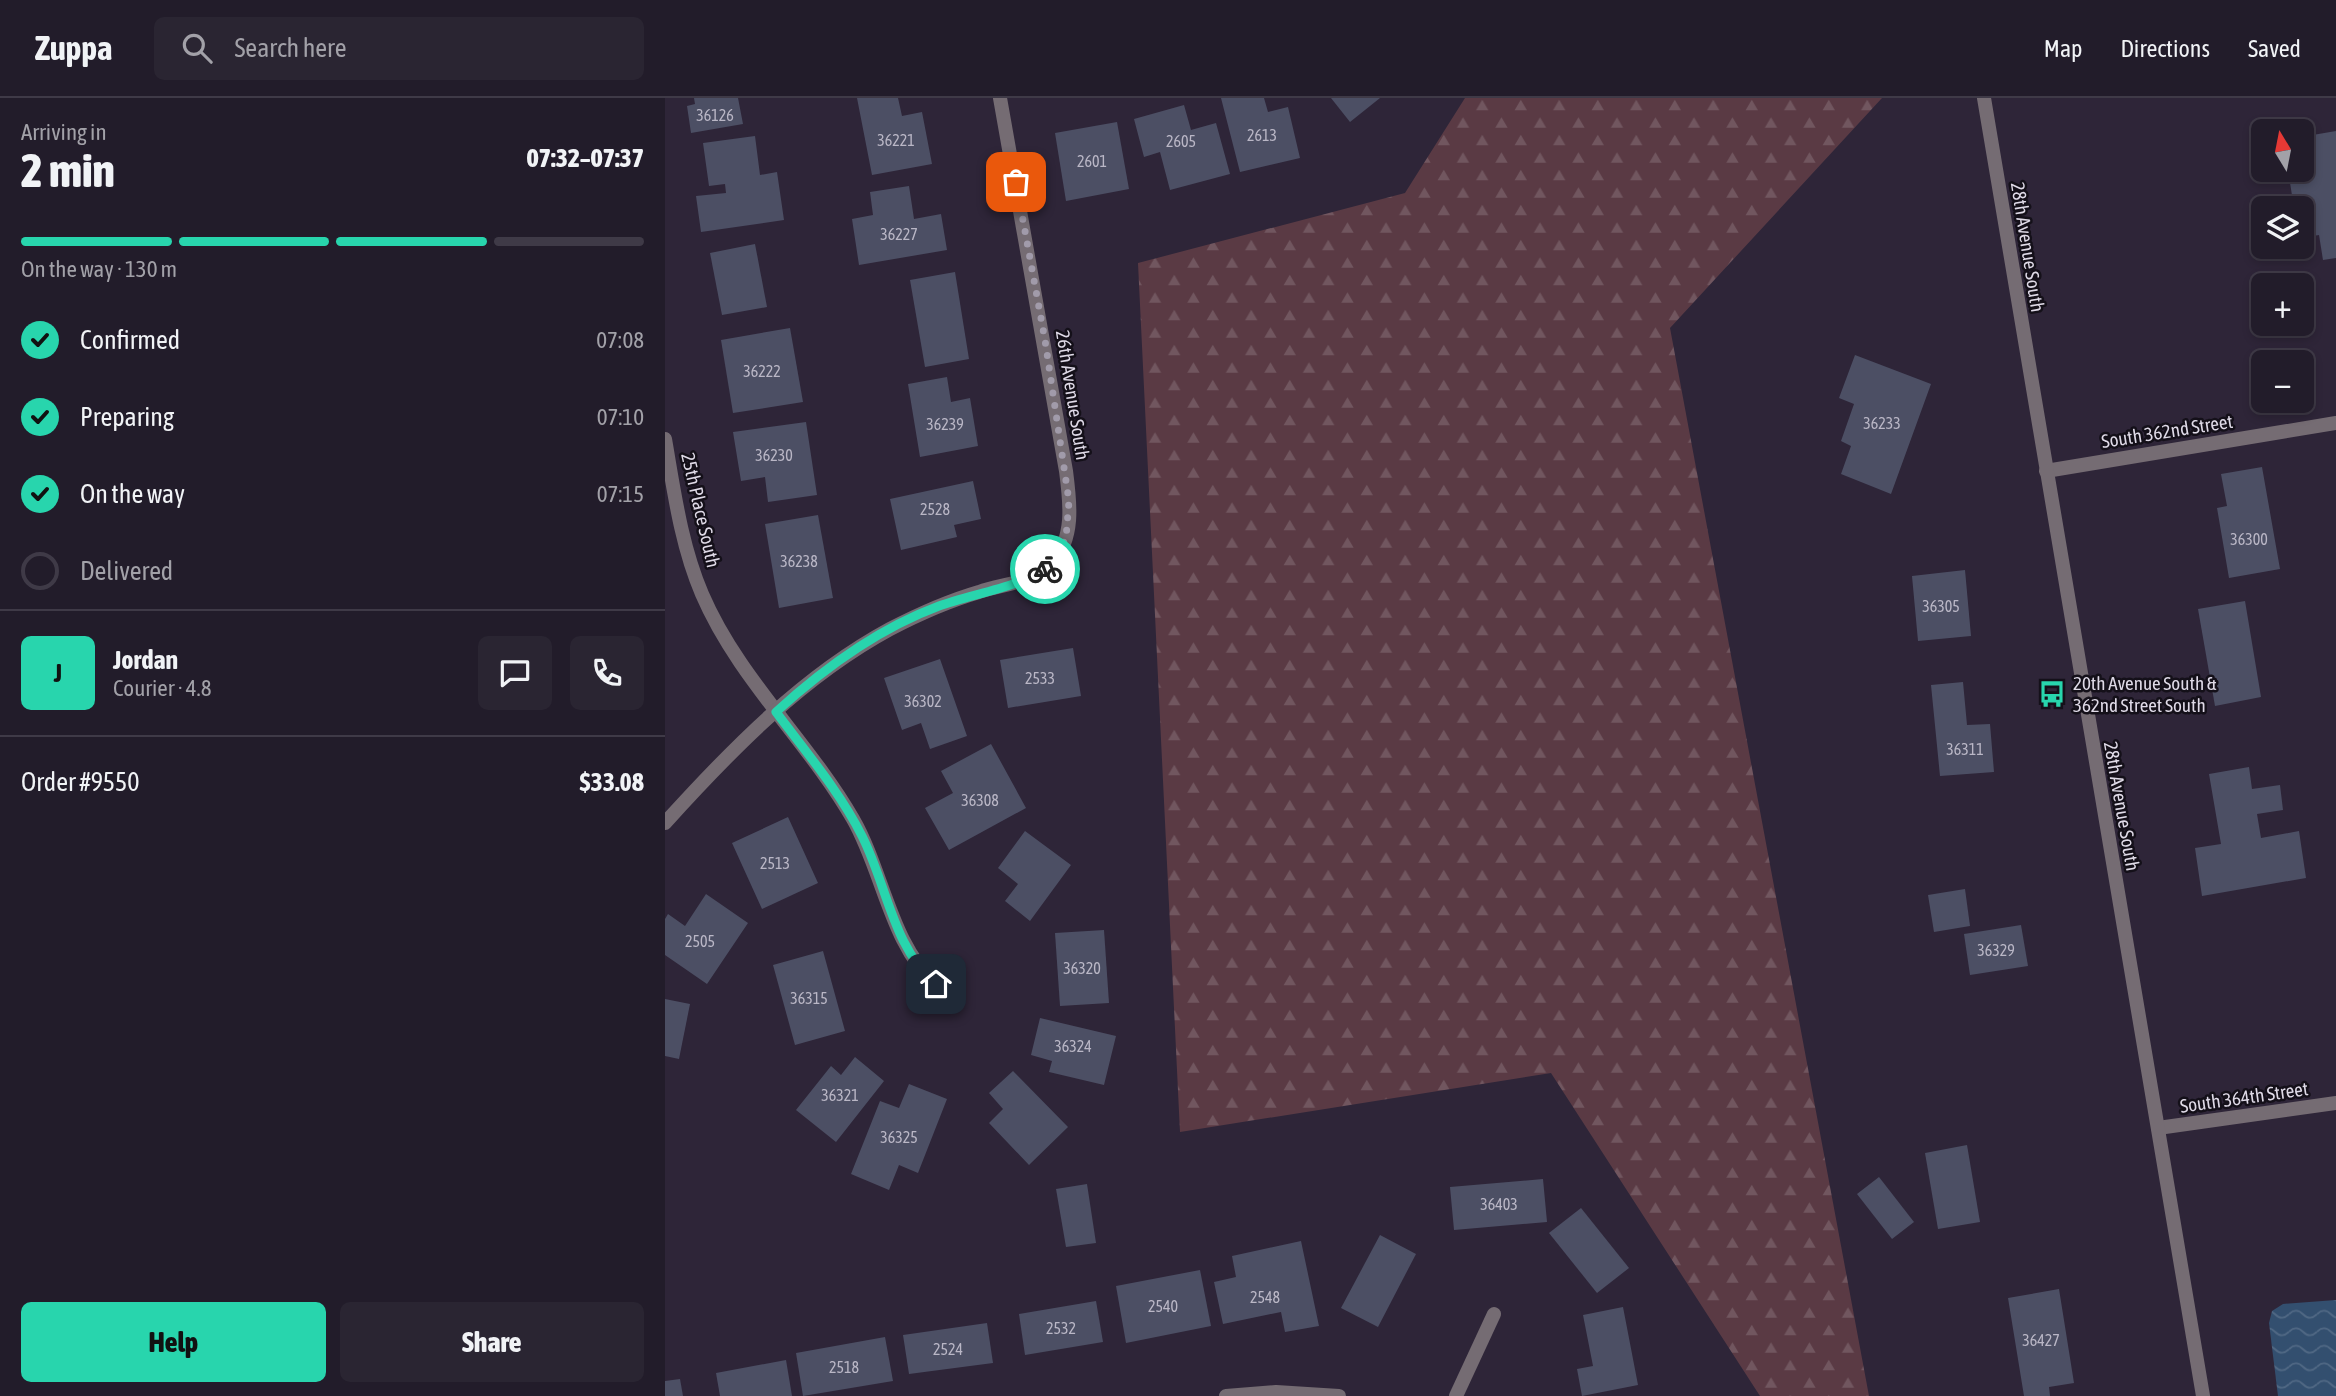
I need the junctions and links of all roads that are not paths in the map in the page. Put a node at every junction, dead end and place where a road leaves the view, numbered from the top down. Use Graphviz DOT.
graph roads {
  1 [pos="1000,98"];
  2 [pos="1984,98"];
  3 [pos="2336,422"];
  4 [pos="665,439"];
  5 [pos="2046,471"];
  6 [pos="776,712"];
  7 [pos="665,823"];
  8 [pos="936,984"];
  9 [pos="2336,1103"];
  10 [pos="2158,1128"];
  11 [pos="1494,1314"];
  12 [pos="1226,1396"];
  13 [pos="1339,1396"];
  14 [pos="1456,1396"];
  15 [pos="2203,1396"];
  1 -- 6 [label="street, 26th Avenue South"];
  2 -- 5 [label="street, 28th Avenue South"];
  3 -- 5 [label="street, South 362nd Street"];
  4 -- 6 [label="street, 25th Place South"];
  5 -- 10 [label="street, 28th Avenue South"];
  6 -- 7 [label="street, 26th Avenue South"];
  6 -- 8 [label="street, 25th Place South"];
  9 -- 10 [label="street, South 364th Street"];
  10 -- 15 [label="street, 28th Avenue South"];
  11 -- 14 [label="street"];
  12 -- 13 [label="street"];
}
